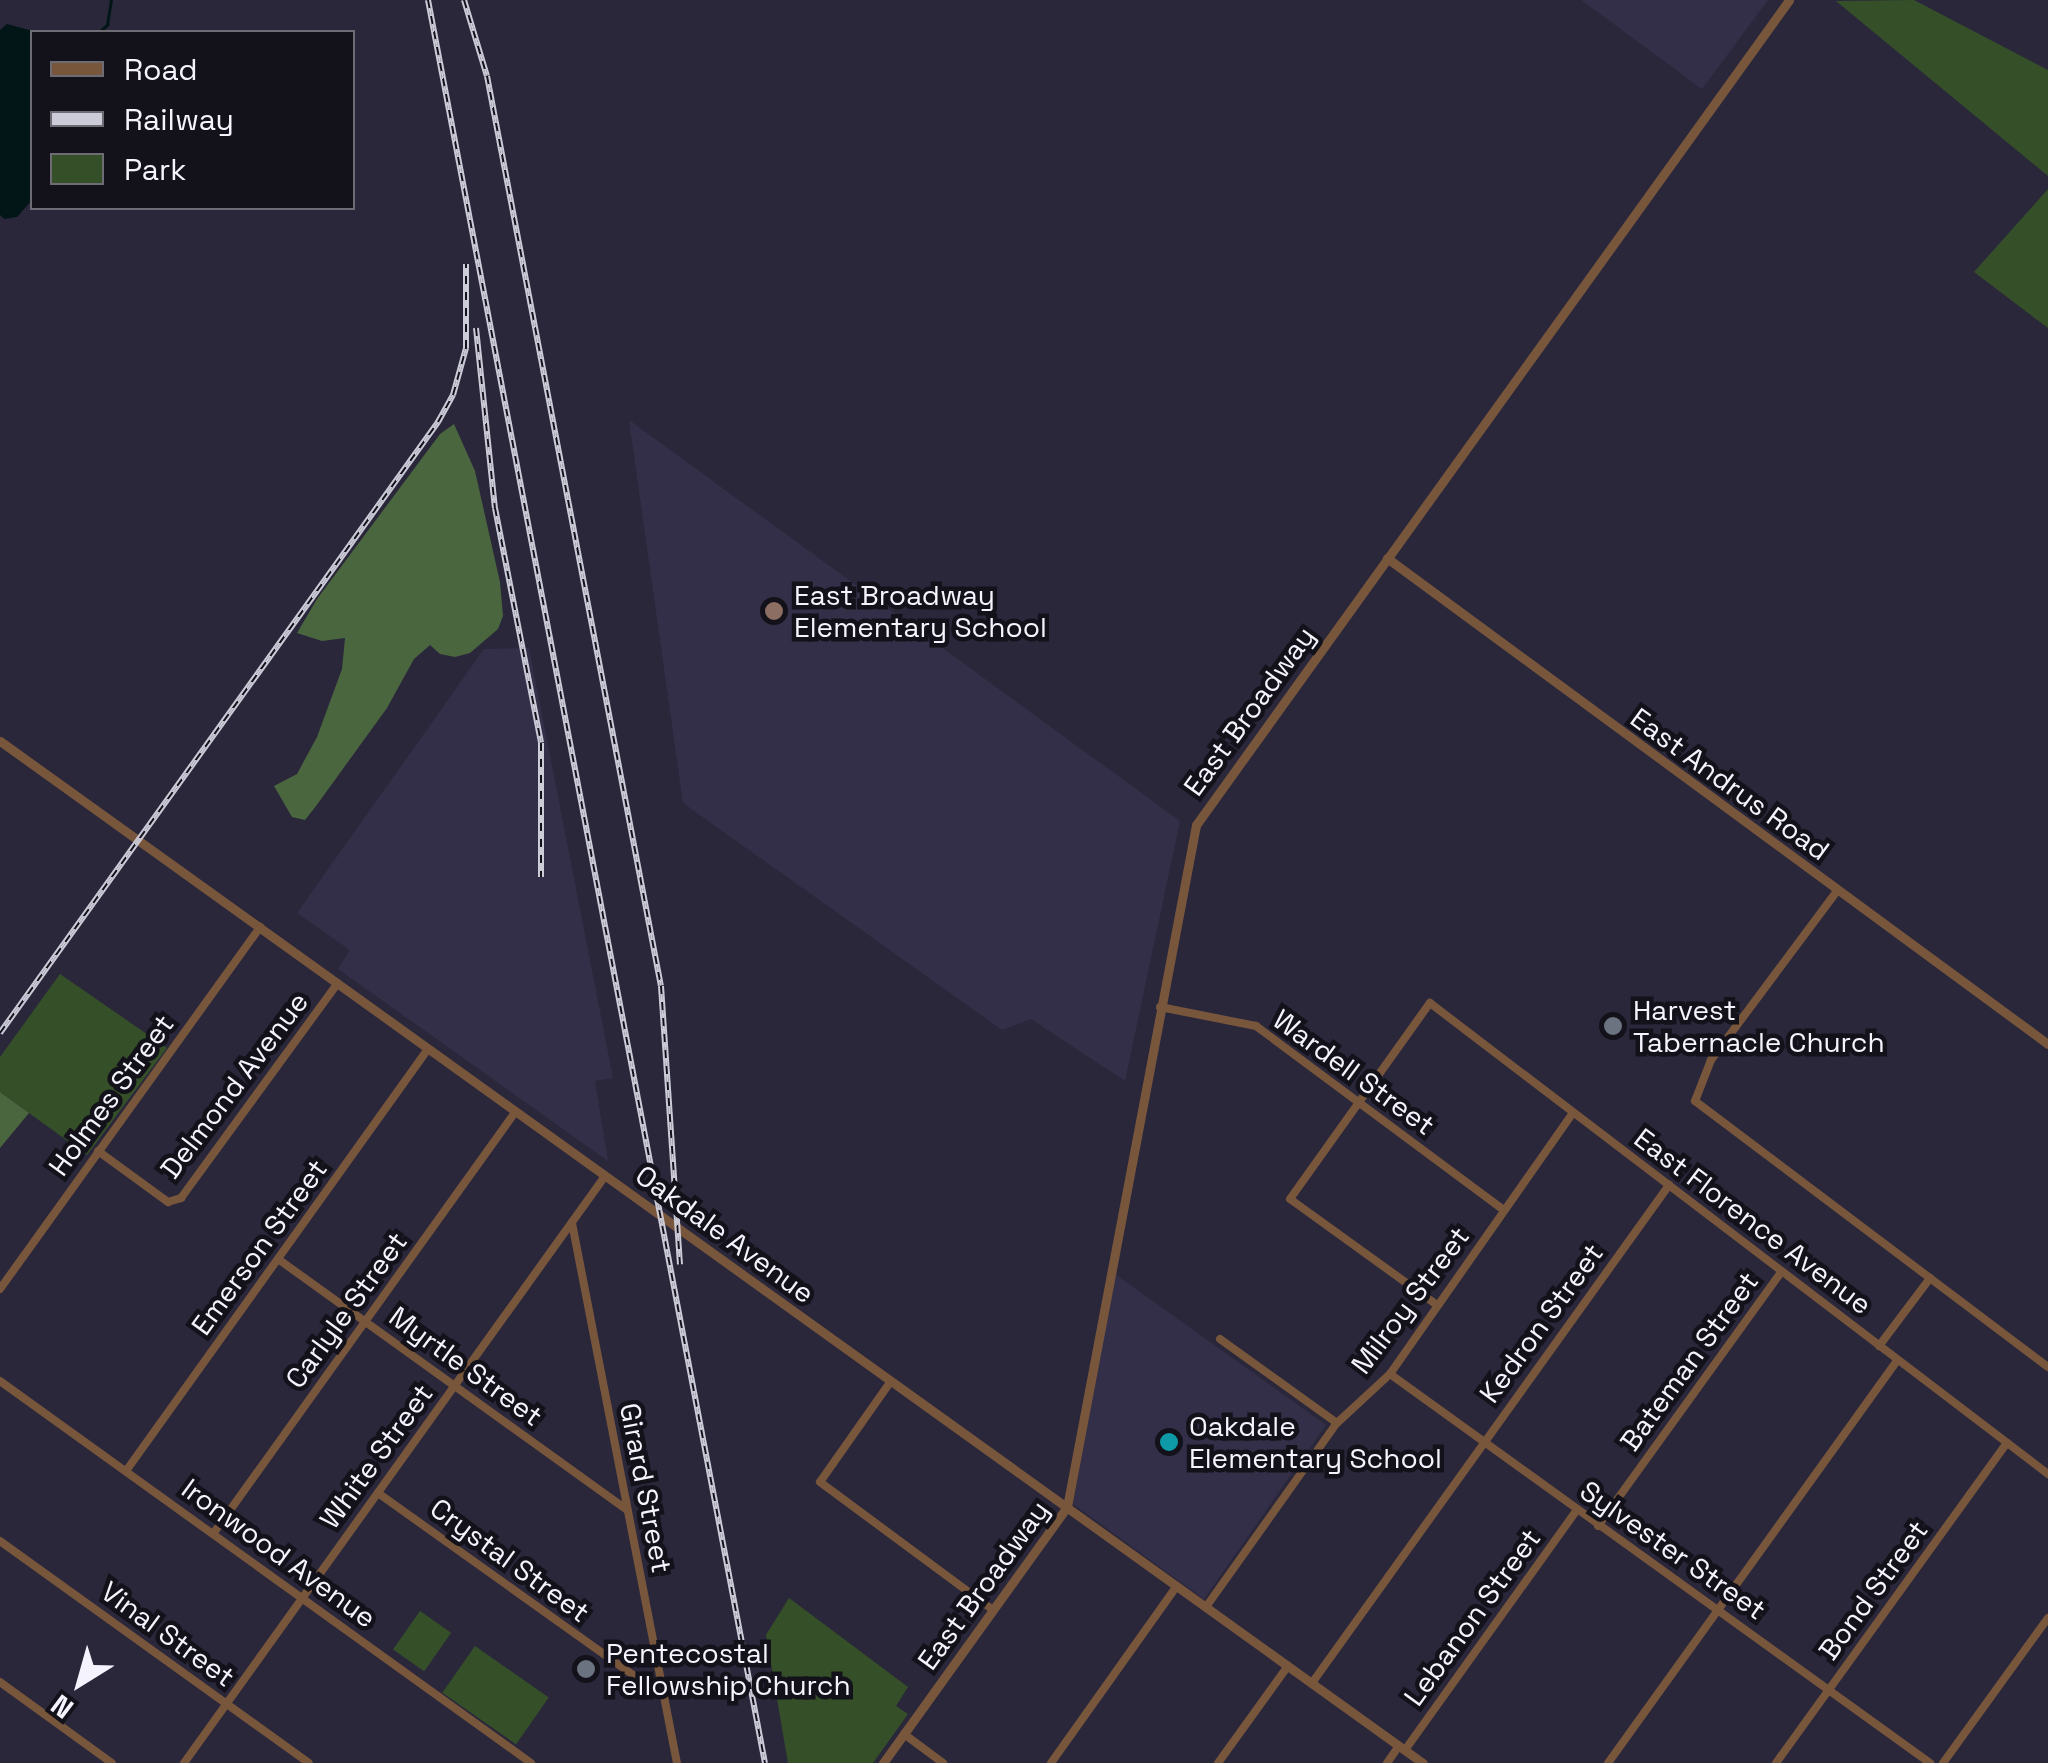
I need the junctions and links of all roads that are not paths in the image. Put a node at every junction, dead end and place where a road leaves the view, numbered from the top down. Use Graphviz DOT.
graph roads {
  1 [pos="1789,0"];
  2 [pos="1387,558"];
  3 [pos="0,741"];
  4 [pos="1838,891"];
  5 [pos="260,928"];
  6 [pos="338,984"];
  7 [pos="1160,1007"];
  8 [pos="2048,1044"];
  9 [pos="428,1048"];
  10 [pos="1358,1104"];
  11 [pos="516,1112"];
  12 [pos="1574,1112"];
  13 [pos="98,1152"];
  14 [pos="605,1176"];
  15 [pos="1668,1185"];
  16 [pos="1504,1210"];
  17 [pos="572,1222"];
  18 [pos="278,1259"];
  19 [pos="1782,1271"];
  20 [pos="1930,1278"];
  21 [pos="0,1289"];
  22 [pos="1437,1306"];
  23 [pos="365,1322"];
  24 [pos="1220,1340"];
  25 [pos="1879,1346"];
  26 [pos="1898,1360"];
  27 [pos="2048,1367"];
  28 [pos="1390,1374"];
  29 [pos="0,1381"];
  30 [pos="892,1381"];
  31 [pos="454,1386"];
  32 [pos="1337,1423"];
  33 [pos="1483,1442"];
  34 [pos="2007,1442"];
  35 [pos="126,1472"];
  36 [pos="2048,1474"];
  37 [pos="378,1493"];
  38 [pos="1067,1507"];
  39 [pos="628,1510"];
  40 [pos="1577,1510"];
  41 [pos="1598,1526"];
  42 [pos="213,1534"];
  43 [pos="0,1541"];
  44 [pos="1177,1586"];
  45 [pos="302,1598"];
  46 [pos="1206,1608"];
  47 [pos="993,1610"];
  48 [pos="1718,1610"];
  49 [pos="2048,1618"];
  50 [pos="1288,1666"];
  51 [pos="0,1682"];
  52 [pos="1312,1683"];
  53 [pos="1828,1689"];
  54 [pos="664,1698"];
  55 [pos="226,1704"];
  56 [pos="904,1734"];
  57 [pos="1402,1748"];
  58 [pos="112,1763"];
  59 [pos="184,1763"];
  60 [pos="309,1763"];
  61 [pos="531,1763"];
  62 [pos="677,1763"];
  63 [pos="883,1763"];
  64 [pos="943,1763"];
  65 [pos="1051,1763"];
  66 [pos="1218,1763"];
  67 [pos="1387,1763"];
  68 [pos="1423,1763"];
  69 [pos="1608,1763"];
  70 [pos="1776,1763"];
  71 [pos="1930,1763"];
  72 [pos="1944,1763"];
  1 -- 2 [label="street, East Broadway"];
  2 -- 4 [label="street, East Andrus Road"];
  2 -- 7 [label="street, East Broadway"];
  3 -- 5 [label="street, Oakdale Avenue"];
  4 -- 8 [label="street, East Andrus Road"];
  4 -- 20 [label="street"];
  5 -- 6 [label="street, Oakdale Avenue"];
  5 -- 13 [label="street, Holmes Street"];
  6 -- 9 [label="street, Oakdale Avenue"];
  6 -- 13 [label="street, Delmond Avenue"];
  7 -- 10 [label="street, Wardell Street"];
  7 -- 38 [label="street, East Broadway"];
  9 -- 11 [label="street, Oakdale Avenue"];
  9 -- 18 [label="street, Emerson Street"];
  10 -- 12 [label="street, East Florence Avenue"];
  10 -- 16 [label="street, Wardell Street"];
  10 -- 22 [label="street"];
  11 -- 14 [label="street, Oakdale Avenue"];
  11 -- 23 [label="street, Carlyle Street"];
  12 -- 15 [label="street, East Florence Avenue"];
  12 -- 16 [label="street, Milroy Street"];
  13 -- 21 [label="street, Holmes Street"];
  14 -- 17 [label="street, White Street"];
  14 -- 30 [label="street, Oakdale Avenue"];
  15 -- 19 [label="street, East Florence Avenue"];
  15 -- 33 [label="street, Kedron Street"];
  16 -- 22 [label="street, Milroy Street"];
  17 -- 31 [label="street, White Street"];
  17 -- 39 [label="street, Girard Street"];
  18 -- 23 [label="street, Myrtle Street"];
  18 -- 35 [label="street, Emerson Street"];
  19 -- 25 [label="street, East Florence Avenue"];
  19 -- 41 [label="street, Bateman Street"];
  20 -- 25 [label="street"];
  20 -- 27 [label="street"];
  22 -- 28 [label="street, Milroy Street"];
  23 -- 31 [label="street, Myrtle Street"];
  23 -- 42 [label="street, Carlyle Street"];
  24 -- 32 [label="street"];
  25 -- 26 [label="street, East Florence Avenue"];
  26 -- 34 [label="street, East Florence Avenue"];
  26 -- 48 [label="street"];
  28 -- 32 [label="street, Milroy Street"];
  28 -- 33 [label="street, Sylvester Street"];
  29 -- 35 [label="street, Ironwood Avenue"];
  30 -- 38 [label="street, Oakdale Avenue"];
  30 -- 47 [label="street"];
  31 -- 37 [label="street, White Street"];
  31 -- 39 [label="street, Myrtle Street"];
  32 -- 46 [label="street, Milroy Street"];
  33 -- 40 [label="street, Sylvester Street"];
  33 -- 52 [label="street, Kedron Street"];
  34 -- 36 [label="street, East Florence Avenue"];
  34 -- 53 [label="street, Bond Street"];
  35 -- 42 [label="street, Ironwood Avenue"];
  37 -- 45 [label="street, White Street"];
  37 -- 54 [label="street, Crystal Street"];
  38 -- 44 [label="street, Oakdale Avenue"];
  38 -- 47 [label="street, East Broadway"];
  39 -- 54 [label="street, Girard Street"];
  40 -- 41 [label="street, Sylvester Street"];
  40 -- 57 [label="street, Lebanon Street"];
  41 -- 48 [label="street, Sylvester Street"];
  42 -- 45 [label="street, Ironwood Avenue"];
  43 -- 55 [label="street, Vinal Street"];
  44 -- 46 [label="street, Oakdale Avenue"];
  44 -- 65 [label="street"];
  45 -- 55 [label="street, White Street"];
  45 -- 61 [label="street, Ironwood Avenue"];
  46 -- 50 [label="street, Oakdale Avenue"];
  47 -- 56 [label="street, East Broadway"];
  48 -- 53 [label="street, Sylvester Street"];
  48 -- 69 [label="street"];
  49 -- 72 [label="street"];
  50 -- 52 [label="street, Oakdale Avenue"];
  50 -- 66 [label="street"];
  51 -- 58 [label="street"];
  52 -- 57 [label="street, Oakdale Avenue"];
  53 -- 70 [label="street, Bond Street"];
  53 -- 71 [label="street, Sylvester Street"];
  54 -- 62 [label="street, Girard Street"];
  55 -- 59 [label="street, White Street"];
  55 -- 60 [label="street, Vinal Street"];
  56 -- 63 [label="street, East Broadway"];
  56 -- 64 [label="street"];
  57 -- 67 [label="street, Lebanon Street"];
  57 -- 68 [label="street, Oakdale Avenue"];
}
